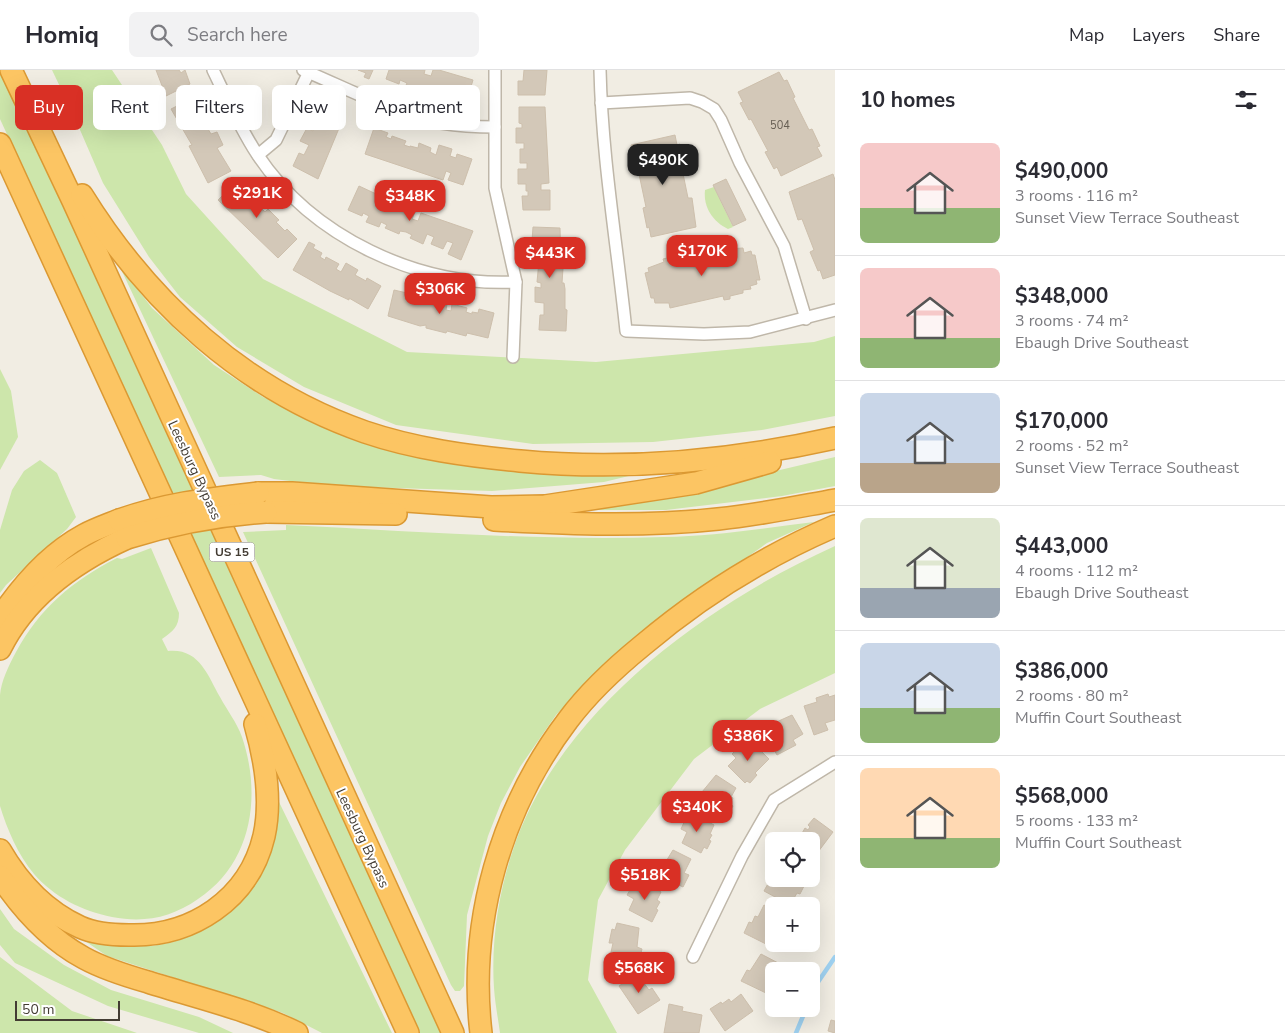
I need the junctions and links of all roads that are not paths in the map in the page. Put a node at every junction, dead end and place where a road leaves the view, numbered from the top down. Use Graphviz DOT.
graph roads {
  1 [pos="12,70"];
  2 [pos="213,70"];
  3 [pos="495,70"];
  4 [pos="600,70"];
  5 [pos="306,71"];
  6 [pos="19,85"];
  7 [pos="601,103"];
  8 [pos="495,127"];
  9 [pos="40,130"];
  10 [pos="43,130"];
  11 [pos="0,144"];
  12 [pos="258,155"];
  13 [pos="516,282"];
  14 [pos="835,310"];
  15 [pos="806,319"];
  16 [pos="513,357"];
  17 [pos="835,438"];
  18 [pos="835,443"];
  19 [pos="835,500"];
  20 [pos="262,503"];
  21 [pos="835,526"];
  22 [pos="123,529"];
  23 [pos="208,597"];
  24 [pos="0,618"];
  25 [pos="0,650"];
  26 [pos="835,762"];
  27 [pos="0,850"];
  28 [pos="0,876"];
  29 [pos="693,958"];
  30 [pos="297,1033"];
  31 [pos="408,1033"];
  32 [pos="453,1033"];
  33 [pos="481,1033"];
  1 -- 6 [label="highway, Leesburg Bypass / US 15"];
  2 -- 12 [label="street"];
  3 -- 8 [label="street"];
  4 -- 7 [label="street"];
  5 -- 8 [label="street"];
  5 -- 12 [label="street"];
  7 -- 15 [label="street"];
  7 -- 15 [label="street"];
  8 -- 13 [label="street"];
  9 -- 32 [label="highway, Leesburg Bypass / US 15"];
  10 -- 17 [label="highway"];
  11 -- 23 [label="highway, US 15"];
  12 -- 13 [label="street"];
  13 -- 16 [label="street"];
  14 -- 15 [label="street"];
  18 -- 20 [label="highway"];
  19 -- 20 [label="highway"];
  20 -- 22 [label="highway, bridge"];
  21 -- 33 [label="highway"];
  22 -- 24 [label="highway"];
  22 -- 25 [label="highway"];
  23 -- 27 [label="highway"];
  23 -- 31 [label="highway, US 15"];
  26 -- 29 [label="street"];
  28 -- 30 [label="highway"];
}
